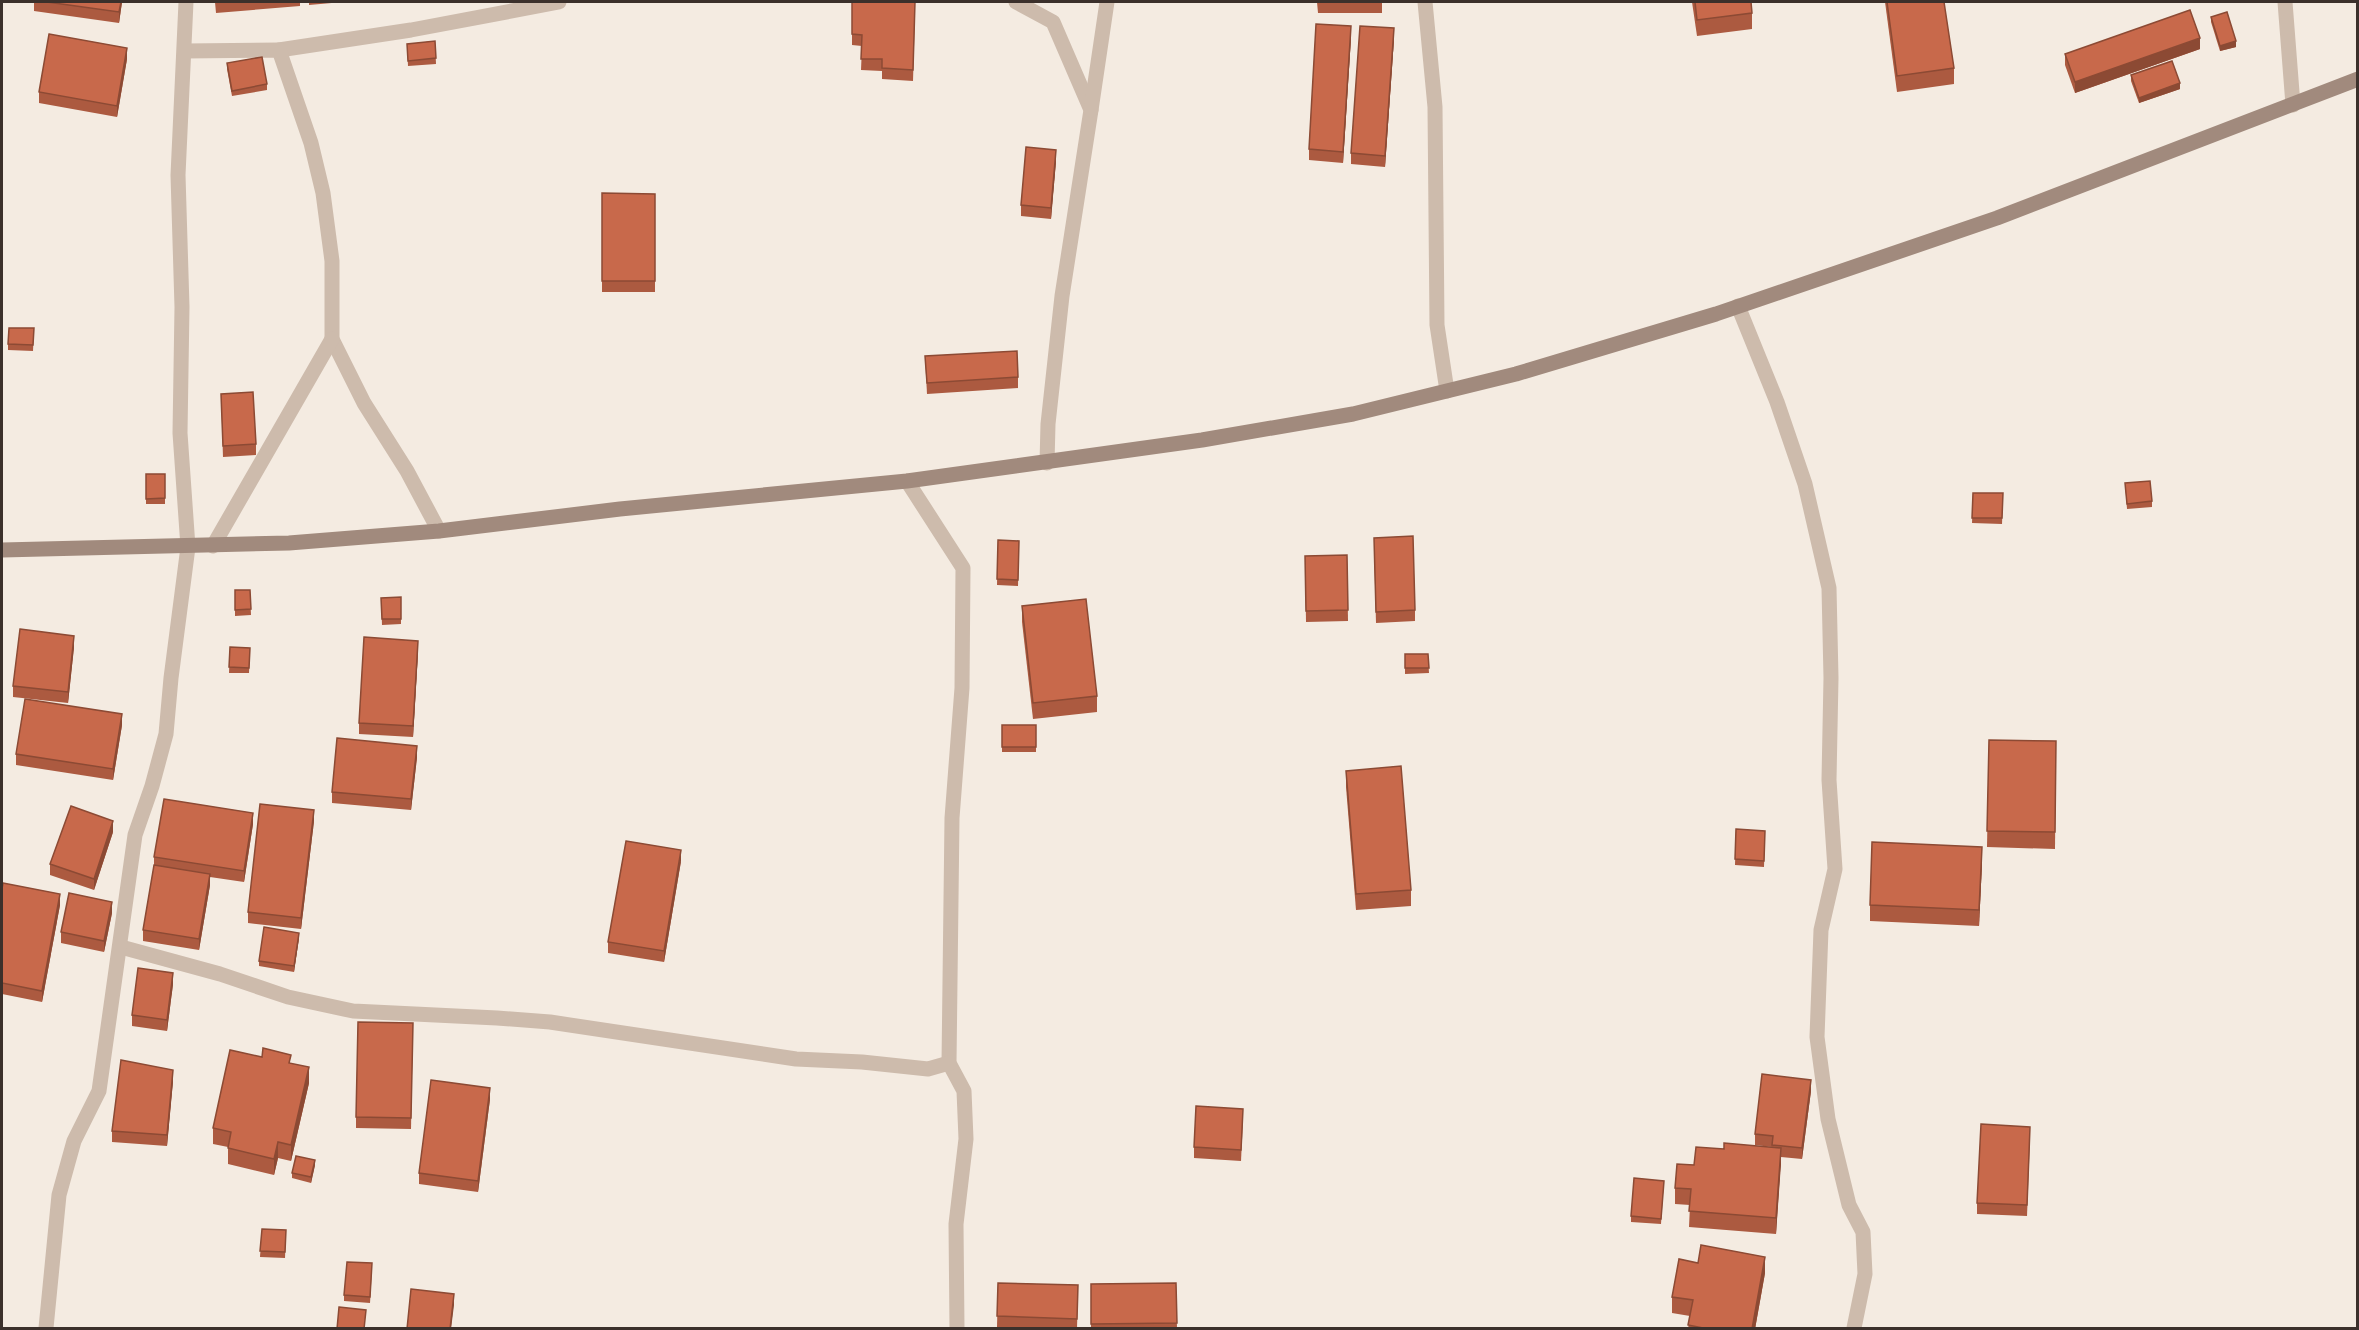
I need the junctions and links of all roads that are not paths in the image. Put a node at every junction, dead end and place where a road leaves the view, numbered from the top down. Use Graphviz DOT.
graph roads {
  1 [pos="186,2"];
  2 [pos="559,2"];
  3 [pos="1016,2"];
  4 [pos="1107,2"];
  5 [pos="1425,2"];
  6 [pos="2285,2"];
  7 [pos="279,50"];
  8 [pos="185,51"];
  9 [pos="2358,79"];
  10 [pos="2293,105"];
  11 [pos="1091,110"];
  12 [pos="1738,306"];
  13 [pos="332,339"];
  14 [pos="1447,391"];
  15 [pos="1047,463"];
  16 [pos="907,481"];
  17 [pos="439,531"];
  18 [pos="213,546"];
  19 [pos="188,547"];
  20 [pos="2,550"];
  21 [pos="121,947"];
  22 [pos="949,1063"];
  23 [pos="46,1329"];
  24 [pos="957,1329"];
  25 [pos="1854,1329"];
  1 -- 8 [label="street"];
  2 -- 7 [label="street"];
  3 -- 11 [label="street"];
  4 -- 11 [label="street"];
  5 -- 14 [label="street"];
  6 -- 10 [label="street"];
  7 -- 8 [label="street"];
  7 -- 13 [label="street"];
  8 -- 19 [label="street"];
  9 -- 10 [label="street"];
  10 -- 12 [label="street"];
  11 -- 15 [label="street"];
  12 -- 14 [label="street"];
  12 -- 25 [label="street"];
  13 -- 17 [label="street"];
  13 -- 18 [label="street"];
  14 -- 15 [label="street"];
  15 -- 16 [label="street"];
  16 -- 17 [label="street"];
  16 -- 22 [label="street"];
  17 -- 18 [label="street"];
  18 -- 19 [label="street"];
  19 -- 20 [label="street"];
  19 -- 21 [label="street"];
  21 -- 22 [label="street"];
  21 -- 23 [label="street"];
  22 -- 24 [label="street"];
}
